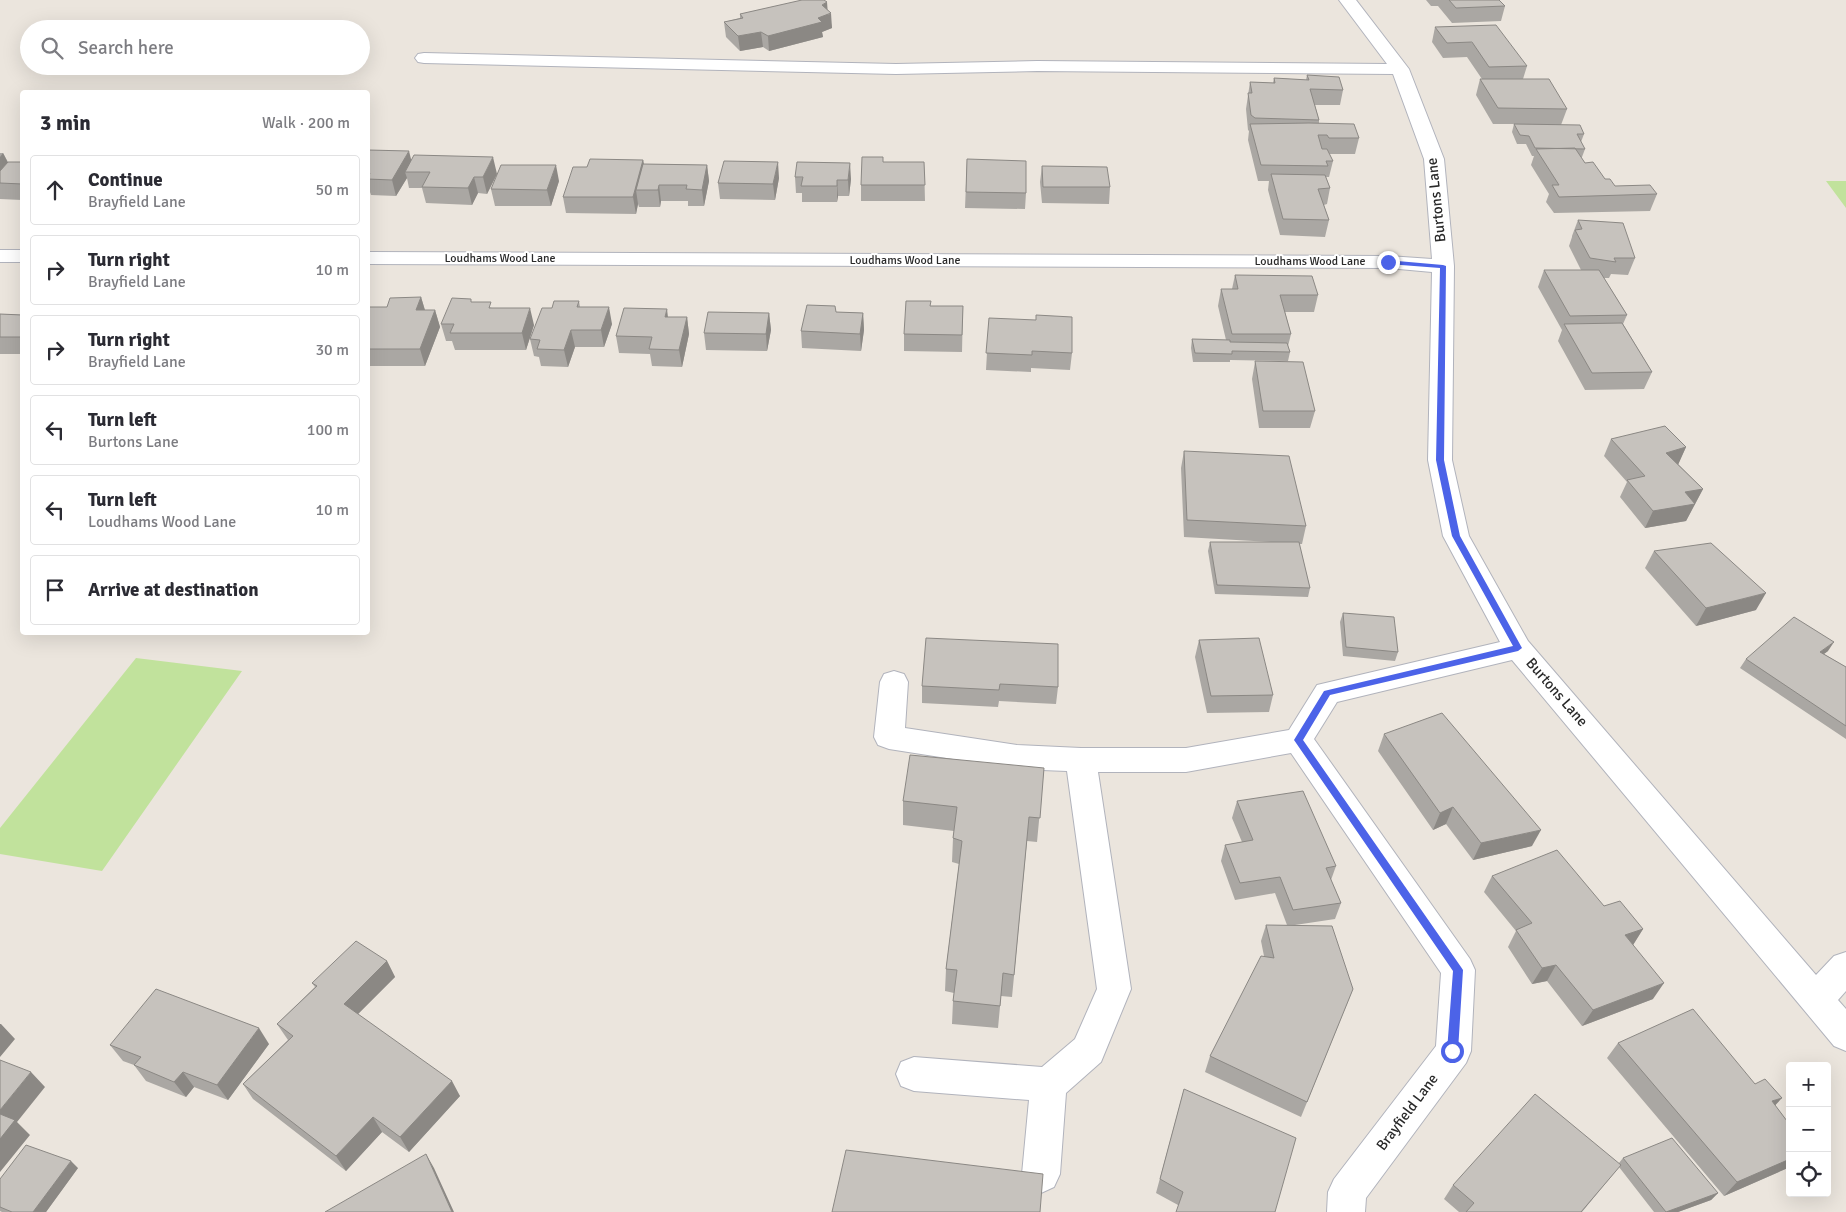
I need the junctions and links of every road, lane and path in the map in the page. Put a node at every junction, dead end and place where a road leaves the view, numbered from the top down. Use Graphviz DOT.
graph roads {
  1 [pos="1348,0"];
  2 [pos="424,58"];
  3 [pos="1400,69"];
  4 [pos="0,256"];
  5 [pos="20,256"];
  6 [pos="370,258"];
  7 [pos="1443,266"];
  8 [pos="1518,648"];
  9 [pos="894,682"];
  10 [pos="1298,740"];
  11 [pos="1081,760"];
  12 [pos="1846,967"];
  13 [pos="1816,999"];
  14 [pos="1846,1036"];
  15 [pos="914,1074"];
  16 [pos="1049,1085"];
  17 [pos="1041,1174"];
  18 [pos="1346,1212"];
  1 -- 3 [label="street, Burtons Lane"];
  2 -- 3 [label="street"];
  3 -- 7 [label="street, Burtons Lane"];
  4 -- 5 [label="street"];
  6 -- 7 [label="street, Loudhams Wood Lane"];
  7 -- 8 [label="street, Burtons Lane"];
  8 -- 10 [label="street"];
  8 -- 13 [label="street, Burtons Lane"];
  9 -- 11 [label="street"];
  10 -- 11 [label="street"];
  10 -- 18 [label="street, Brayfield Lane"];
  11 -- 16 [label="street"];
  12 -- 13 [label="street"];
  13 -- 14 [label="street, Burtons Lane"];
  15 -- 16 [label="street"];
  16 -- 17 [label="street"];
}
